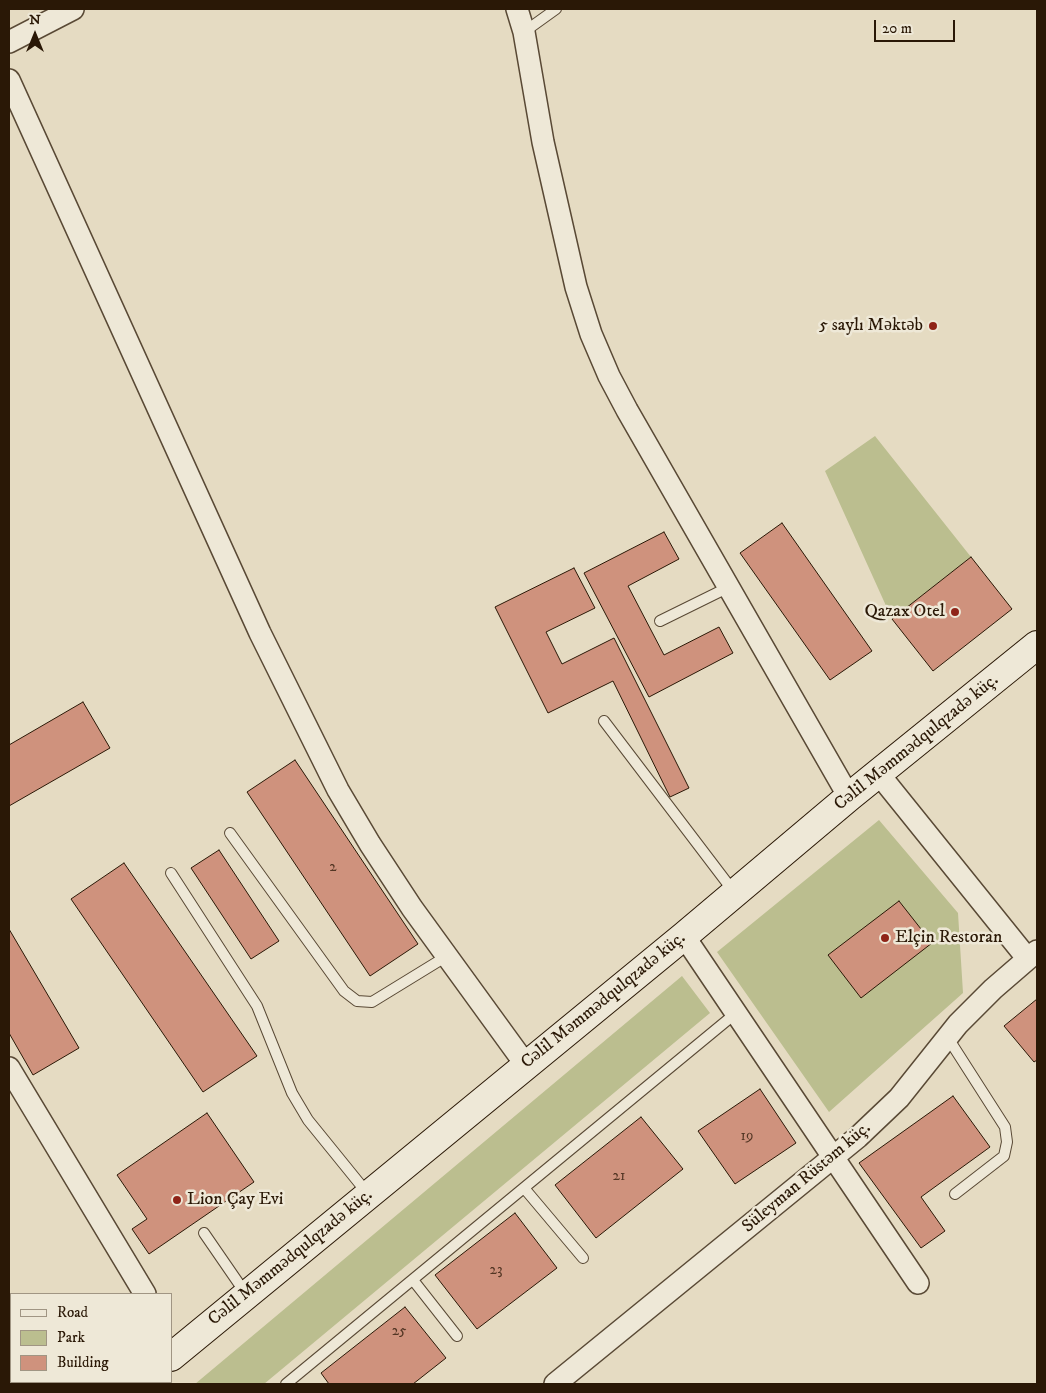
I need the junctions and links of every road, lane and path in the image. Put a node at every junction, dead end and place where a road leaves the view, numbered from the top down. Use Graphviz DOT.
graph roads {
  1 [pos="73,9"];
  2 [pos="517,9"];
  3 [pos="556,9"];
  4 [pos="524,32"];
  5 [pos="9,42"];
  6 [pos="9,80"];
  7 [pos="729,587"];
  8 [pos="660,621"];
  9 [pos="1037,645"];
  10 [pos="604,721"];
  11 [pos="878,773"];
  12 [pos="850,797"];
  13 [pos="230,833"];
  14 [pos="171,873"];
  15 [pos="735,893"];
  16 [pos="684,936"];
  17 [pos="1032,954"];
  18 [pos="447,956"];
  19 [pos="736,1013"];
  20 [pos="948,1038"];
  21 [pos="526,1065"];
  22 [pos="9,1068"];
  23 [pos="833,1157"];
  24 [pos="524,1188"];
  25 [pos="369,1194"];
  26 [pos="955,1194"];
  27 [pos="204,1232"];
  28 [pos="583,1258"];
  29 [pos="413,1280"];
  30 [pos="918,1282"];
  31 [pos="143,1293"];
  32 [pos="247,1294"];
  33 [pos="457,1336"];
  34 [pos="174,1349"];
  35 [pos="289,1383"];
  36 [pos="556,1384"];
  1 -- 5 [label="street"];
  2 -- 4 [label="street"];
  3 -- 4 [label="lane"];
  4 -- 7 [label="street"];
  6 -- 18 [label="street"];
  7 -- 8 [label="lane"];
  7 -- 12 [label="street"];
  9 -- 11 [label="street, Cəlil Məmmədqulqzadə küç."];
  10 -- 15 [label="lane"];
  11 -- 12 [label="street, Cəlil Məmmədqulqzadə küç."];
  11 -- 17 [label="street"];
  12 -- 15 [label="street, Cəlil Məmmədqulqzadə küç."];
  13 -- 18 [label="lane"];
  14 -- 25 [label="lane"];
  15 -- 16 [label="street, Cəlil Məmmədqulqzadə küç."];
  16 -- 19 [label="street"];
  16 -- 21 [label="street, Cəlil Məmmədqulqzadə küç."];
  17 -- 20 [label="street, Süleyman Rüstəm küç."];
  18 -- 21 [label="street"];
  19 -- 23 [label="street"];
  19 -- 24 [label="lane"];
  20 -- 23 [label="street, Süleyman Rüstəm küç."];
  20 -- 26 [label="lane"];
  21 -- 25 [label="street, Cəlil Məmmədqulqzadə küç."];
  22 -- 31 [label="street"];
  23 -- 30 [label="street"];
  23 -- 36 [label="street, Süleyman Rüstəm küç."];
  24 -- 28 [label="lane"];
  24 -- 29 [label="lane"];
  25 -- 32 [label="street, Cəlil Məmmədqulqzadə küç."];
  27 -- 32 [label="lane"];
  29 -- 33 [label="lane"];
  29 -- 35 [label="lane"];
  32 -- 34 [label="street, Cəlil Məmmədqulqzadə küç."];
}
